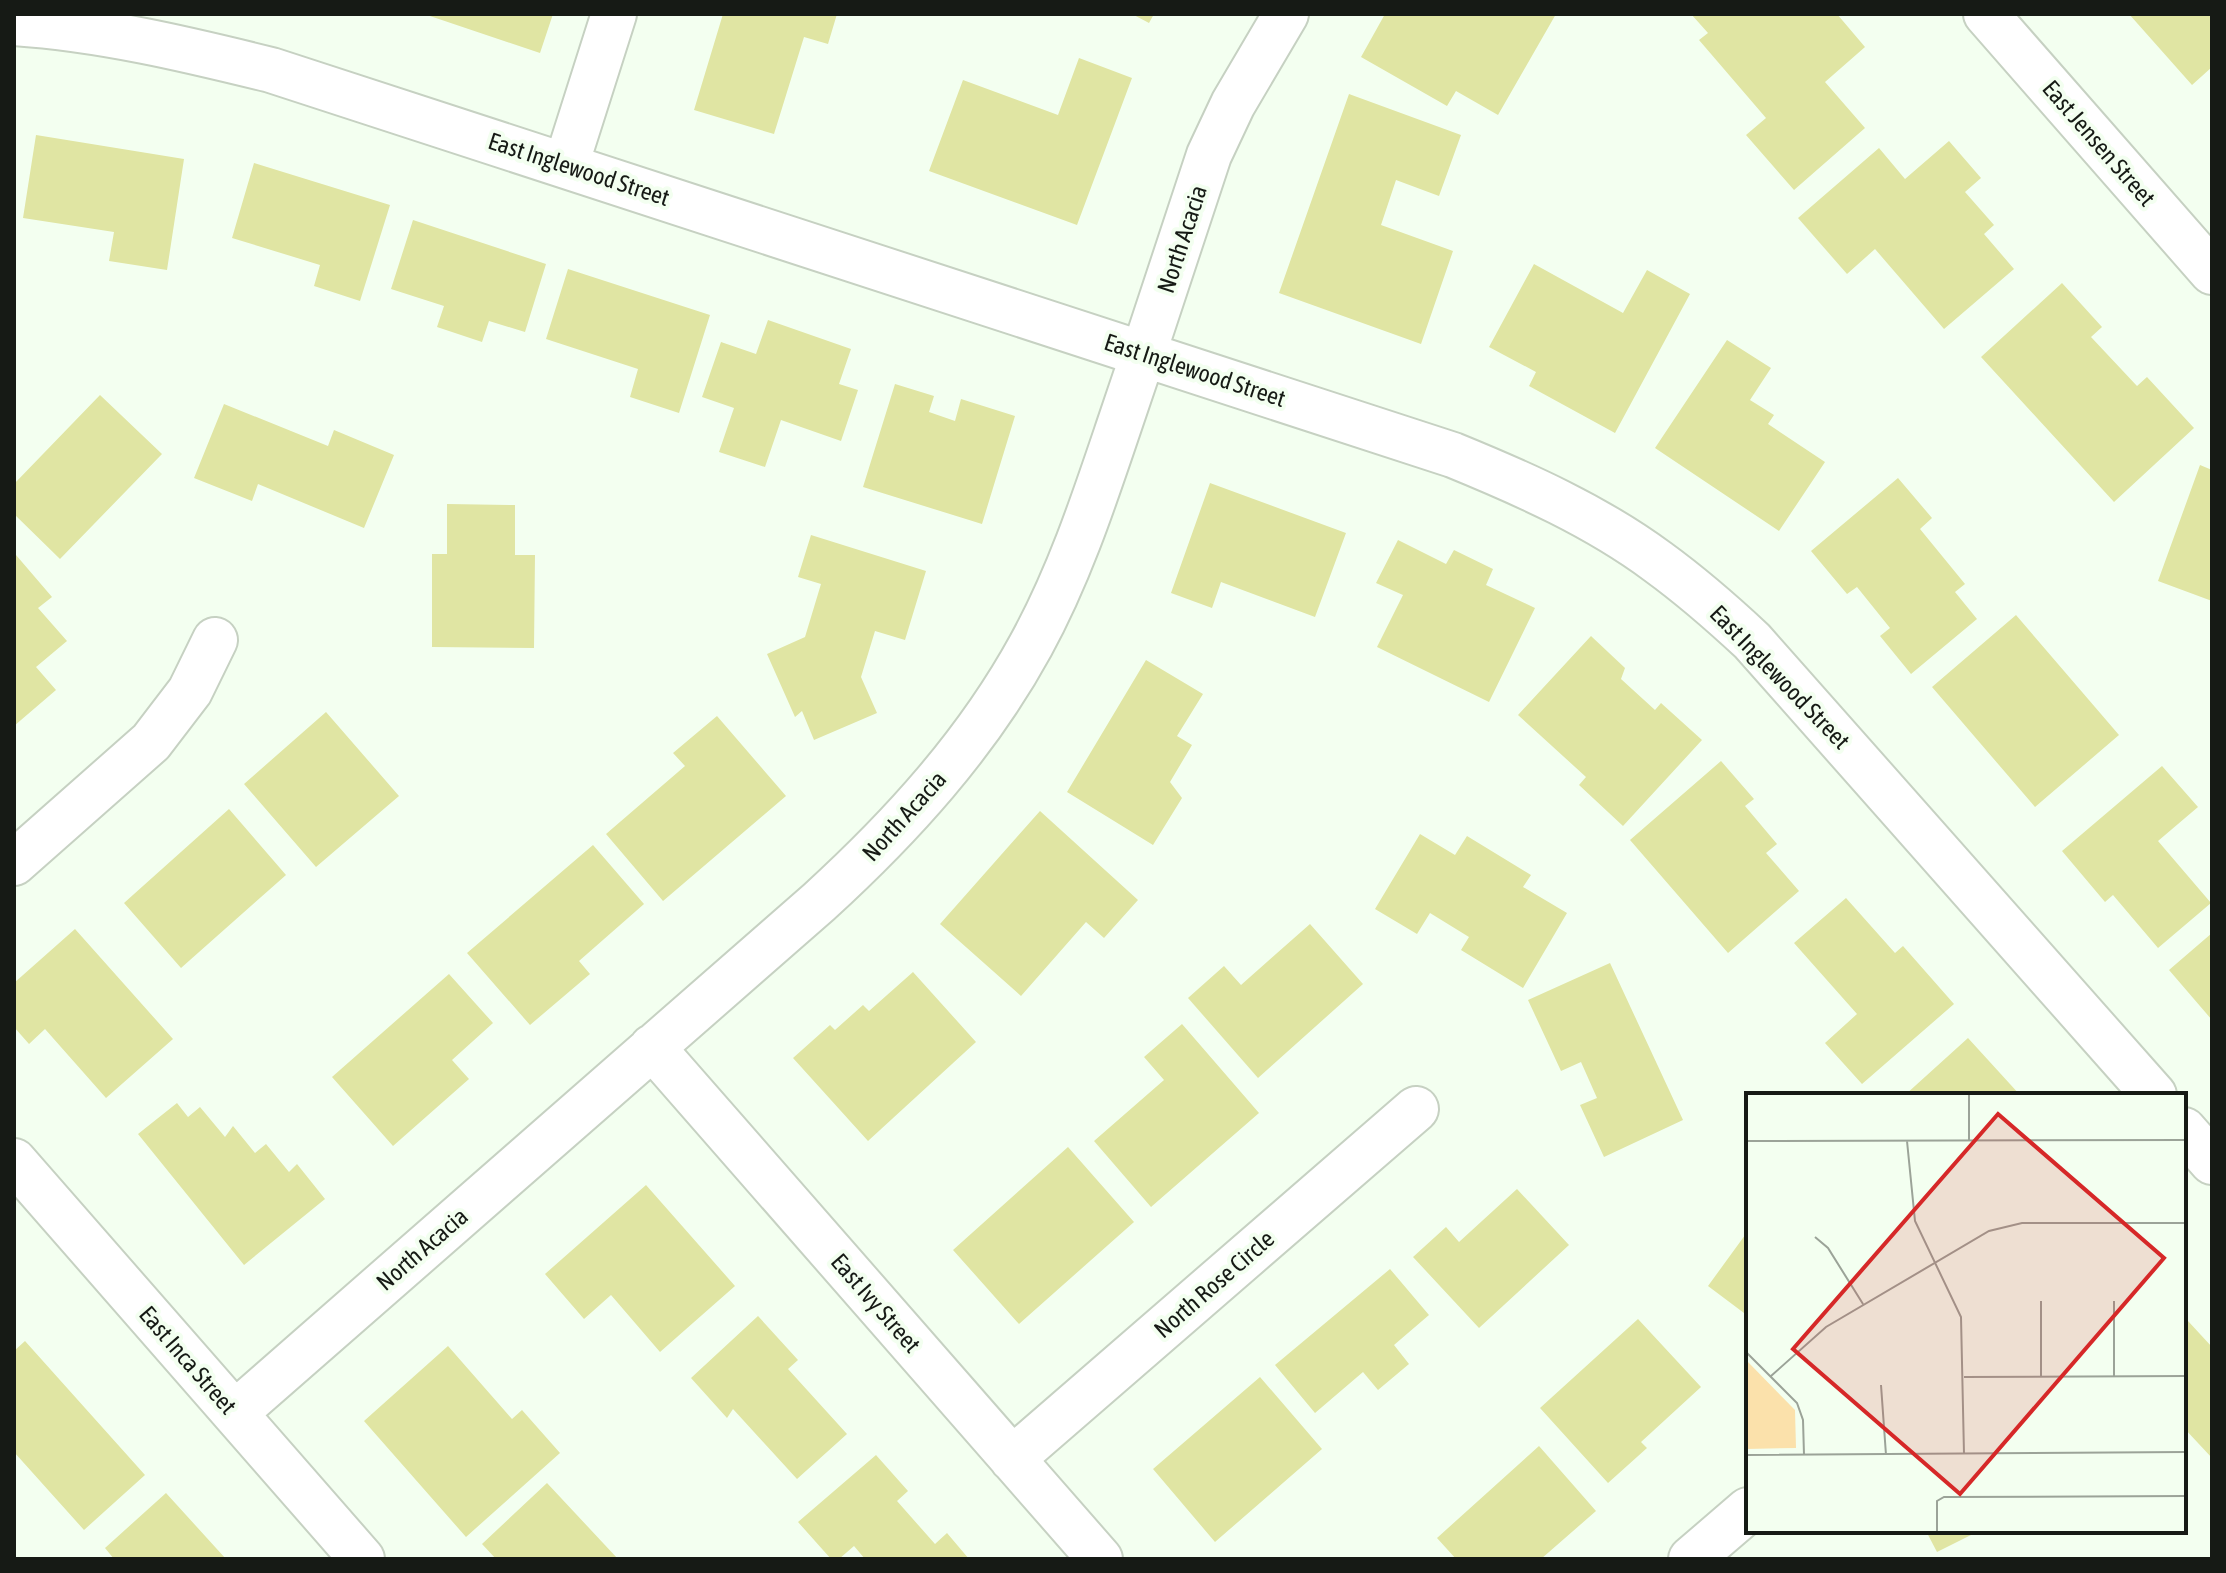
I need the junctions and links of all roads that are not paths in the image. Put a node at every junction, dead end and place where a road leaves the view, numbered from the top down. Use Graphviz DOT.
graph roads {
  1 [pos="614,14"];
  2 [pos="1286,14"];
  3 [pos="1986,14"];
  4 [pos="14,23"];
  5 [pos="566,165"];
  6 [pos="2212,272"];
  7 [pos="1144,354"];
  8 [pos="215,640"];
  9 [pos="14,863"];
  10 [pos="652,1047"];
  11 [pos="2152,1093"];
  12 [pos="1416,1109"];
  13 [pos="2186,1132"];
  14 [pos="14,1161"];
  15 [pos="2212,1162"];
  16 [pos="235,1413"];
  17 [pos="1012,1459"];
  18 [pos="1746,1512"];
  19 [pos="362,1559"];
  20 [pos="1100,1559"];
  21 [pos="1691,1559"];
  1 -- 5 [label="street"];
  2 -- 7 [label="street, North Acacia"];
  3 -- 6 [label="street, East Jensen Street"];
  4 -- 5 [label="street, East Inglewood Street"];
  5 -- 7 [label="street, East Inglewood Street"];
  7 -- 10 [label="street, North Acacia"];
  7 -- 11 [label="street, East Inglewood Street"];
  8 -- 9 [label="street"];
  10 -- 16 [label="street, North Acacia"];
  10 -- 17 [label="street, East Ivy Street"];
  12 -- 17 [label="street, North Rose Circle"];
  13 -- 15 [label="street"];
  14 -- 16 [label="street, East Inca Street"];
  16 -- 19 [label="street, East Inca Street"];
  17 -- 20 [label="street, East Ivy Street"];
  18 -- 21 [label="street"];
}
